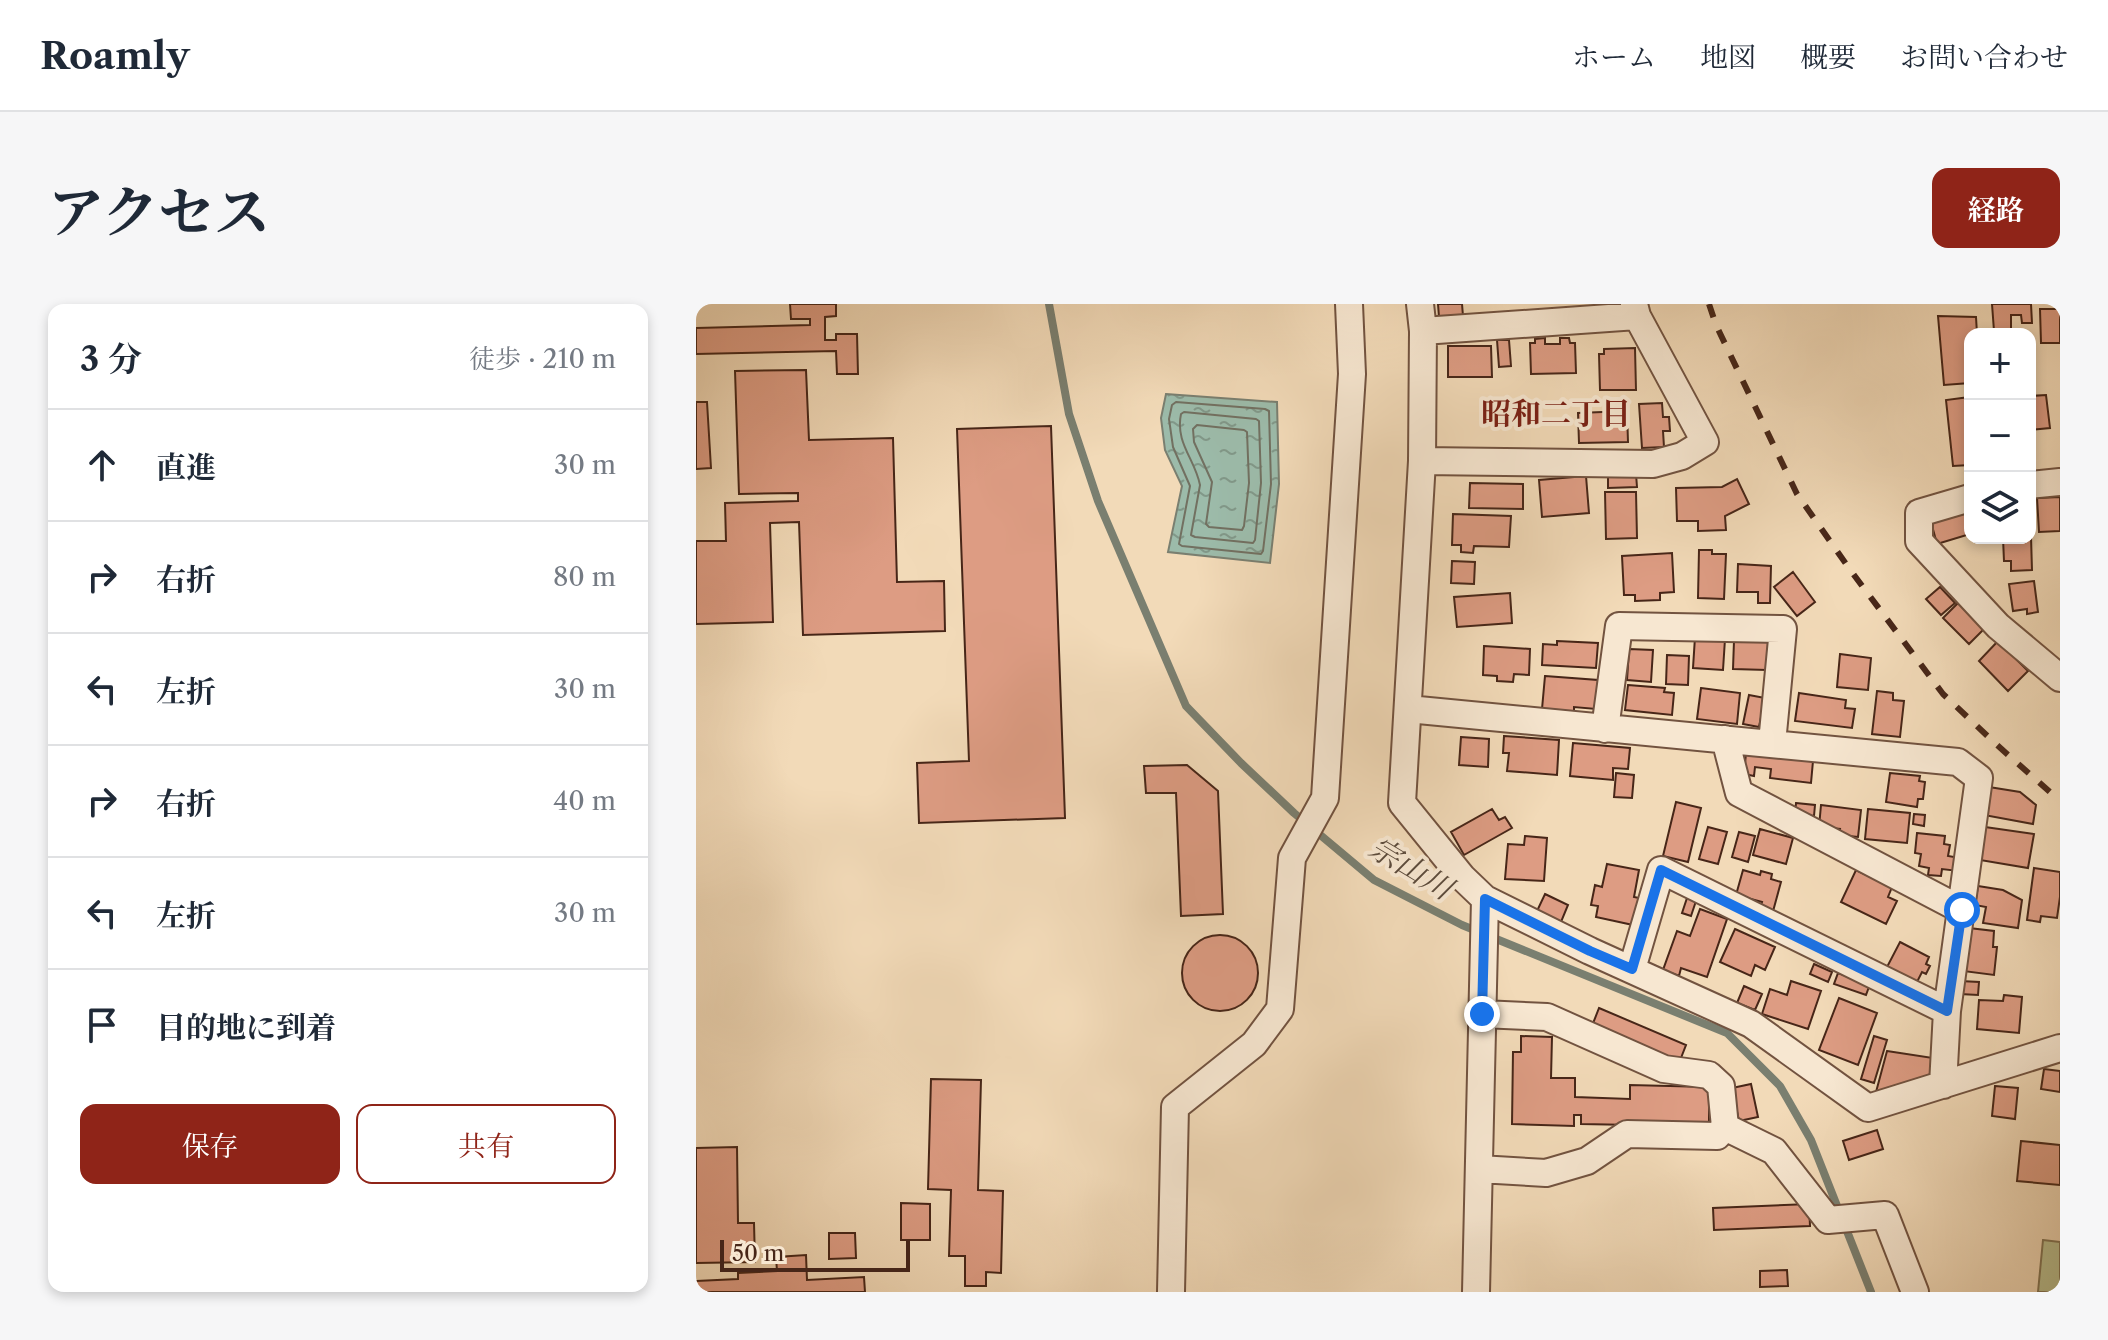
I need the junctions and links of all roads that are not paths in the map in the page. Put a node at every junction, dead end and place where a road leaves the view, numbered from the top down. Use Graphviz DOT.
graph roads {
  1 [pos="1349,304"];
  2 [pos="1420,304"];
  3 [pos="1636,310"];
  4 [pos="1423,331"];
  5 [pos="1422,461"];
  6 [pos="2060,482"];
  7 [pos="2036,484"];
  8 [pos="1964,500"];
  9 [pos="2060,678"];
  10 [pos="1408,709"];
  11 [pos="1605,729"];
  12 [pos="1725,739"];
  13 [pos="1772,743"];
  14 [pos="1962,910"];
  15 [pos="1484,911"];
  16 [pos="1632,969"];
  17 [pos="1947,1011"];
  18 [pos="1482,1014"];
  19 [pos="2060,1048"];
  20 [pos="1943,1085"];
  21 [pos="1725,1127"];
  22 [pos="1479,1169"];
  23 [pos="1171,1292"];
  24 [pos="1476,1292"];
  25 [pos="1915,1292"];
  1 -- 23 [label="street"];
  2 -- 4 [label="street"];
  3 -- 4 [label="street"];
  3 -- 5 [label="street"];
  4 -- 5 [label="street"];
  5 -- 10 [label="street"];
  6 -- 7 [label="street"];
  8 -- 9 [label="street"];
  10 -- 11 [label="street"];
  10 -- 15 [label="street"];
  11 -- 12 [label="street"];
  11 -- 13 [label="street"];
  12 -- 13 [label="street"];
  12 -- 14 [label="street"];
  13 -- 14 [label="street"];
  14 -- 17 [label="street"];
  15 -- 16 [label="street"];
  15 -- 18 [label="street"];
  16 -- 17 [label="street"];
  16 -- 20 [label="street"];
  17 -- 20 [label="street"];
  18 -- 21 [label="street"];
  18 -- 22 [label="street"];
  19 -- 20 [label="street"];
  21 -- 22 [label="street"];
  21 -- 25 [label="street"];
  22 -- 24 [label="street"];
}
